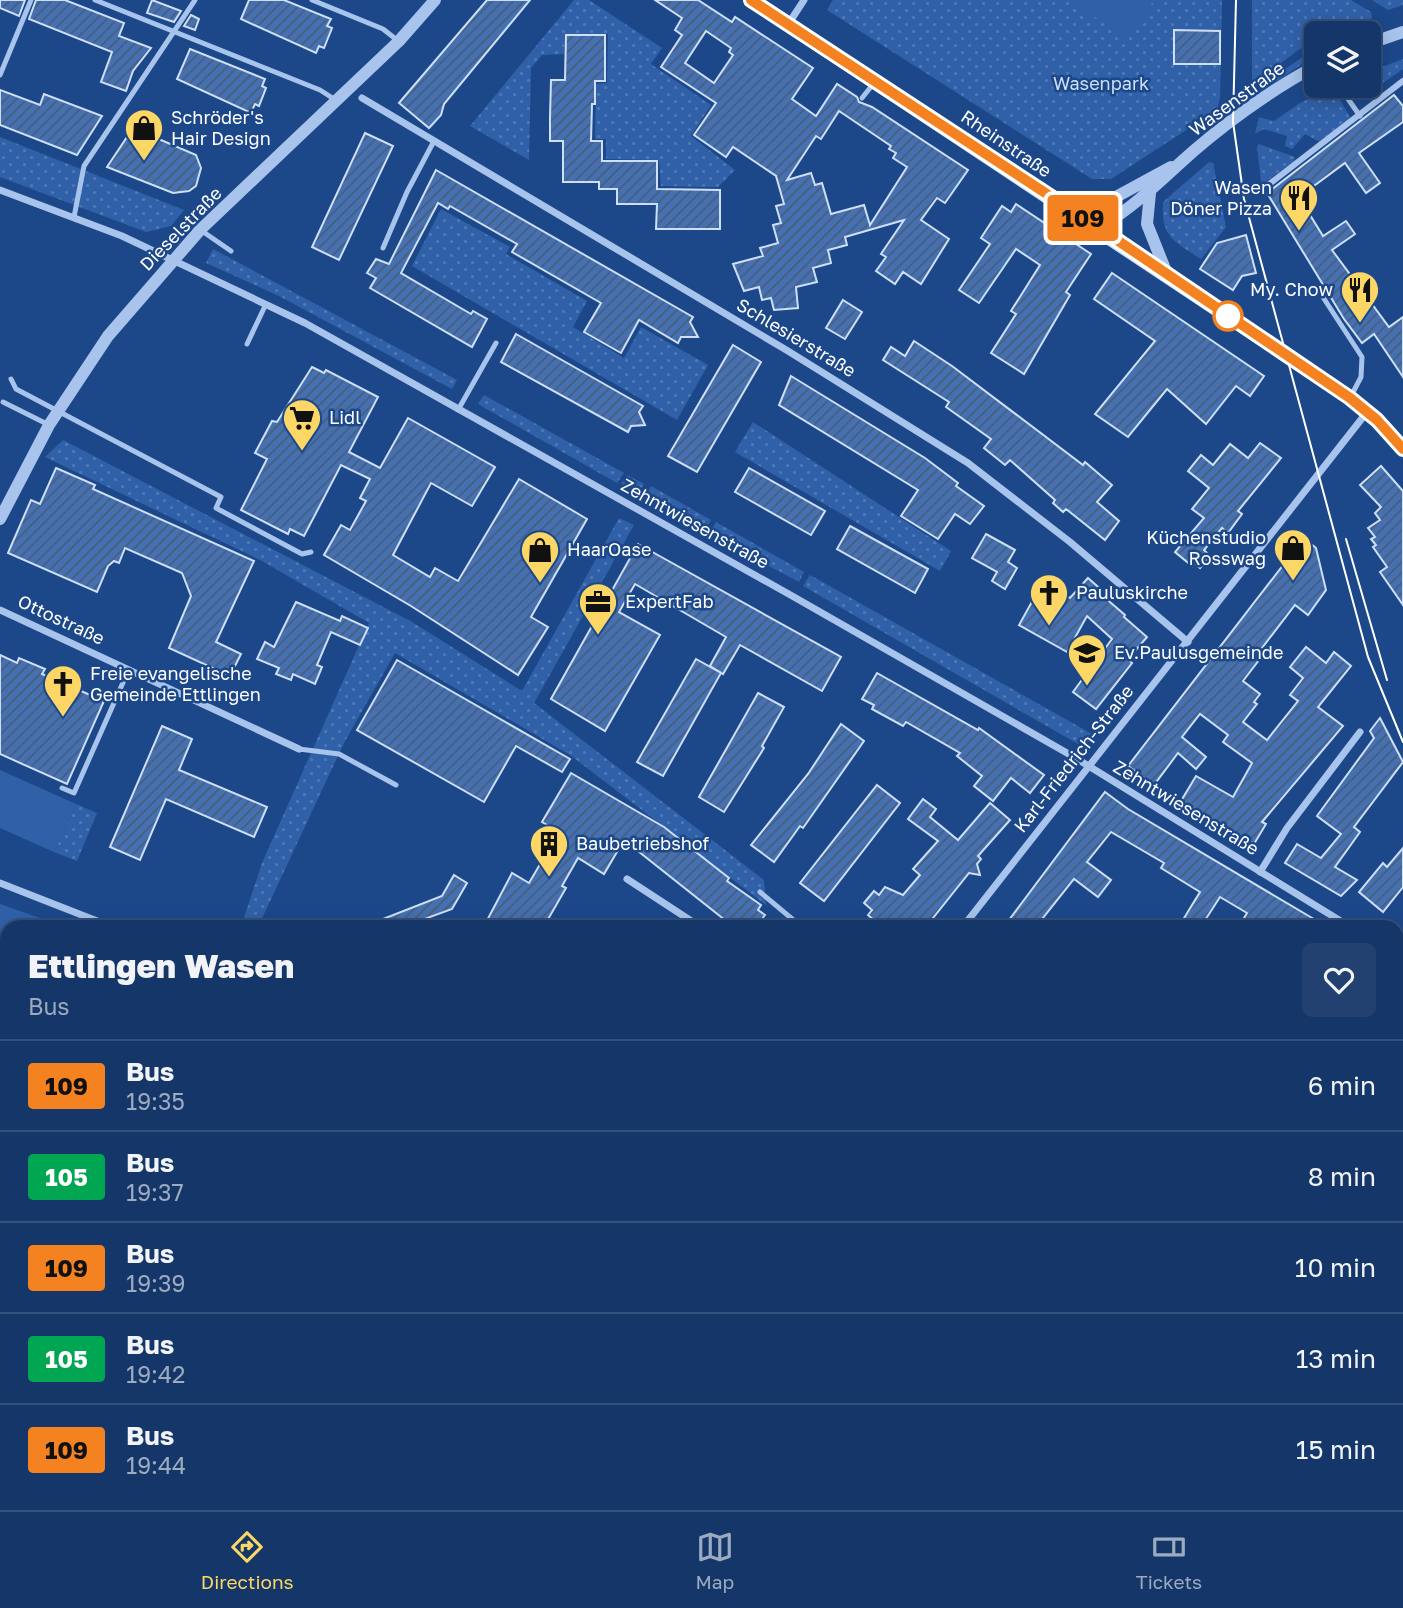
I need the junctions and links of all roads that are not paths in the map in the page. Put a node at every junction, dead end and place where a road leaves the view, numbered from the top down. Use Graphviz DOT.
graph roads {
  1 [pos="31,0"];
  2 [pos="95,0"];
  3 [pos="195,0"];
  4 [pos="312,0"];
  5 [pos="435,0"];
  6 [pos="751,0"];
  7 [pos="804,0"];
  8 [pos="789,23"];
  9 [pos="175,30"];
  10 [pos="1403,32"];
  11 [pos="1381,40"];
  12 [pos="399,41"];
  13 [pos="1304,74"];
  14 [pos="0,75"];
  15 [pos="876,80"];
  16 [pos="1403,81"];
  17 [pos="362,98"];
  18 [pos="862,98"];
  19 [pos="1347,98"];
  20 [pos="337,101"];
  21 [pos="1360,116"];
  22 [pos="434,141"];
  23 [pos="1180,163"];
  24 [pos="1268,186"];
  25 [pos="0,190"];
  26 [pos="1150,193"];
  27 [pos="1065,206"];
  28 [pos="74,217"];
  29 [pos="1099,228"];
  30 [pos="200,230"];
  31 [pos="383,248"];
  32 [pos="231,251"];
  33 [pos="173,258"];
  34 [pos="1167,274"];
  35 [pos="1317,288"];
  36 [pos="266,304"];
  37 [pos="496,343"];
  38 [pos="247,344"];
  39 [pos="11,379"];
  40 [pos="1350,398"];
  41 [pos="2,401"];
  42 [pos="59,410"];
  43 [pos="458,410"];
  44 [pos="1367,412"];
  45 [pos="48,425"];
  46 [pos="1403,449"];
  47 [pos="0,519"];
  48 [pos="312,552"];
  49 [pos="0,610"];
  50 [pos="1188,642"];
  51 [pos="129,669"];
  52 [pos="1360,732"];
  53 [pos="299,749"];
  54 [pos="1088,767"];
  55 [pos="396,785"];
  56 [pos="62,788"];
  57 [pos="1260,872"];
  58 [pos="626,879"];
  59 [pos="0,883"];
  60 [pos="760,892"];
  61 [pos="95,920"];
  62 [pos="690,920"];
  63 [pos="793,920"];
  64 [pos="968,920"];
  65 [pos="1339,920"];
  1 -- 14 [label="lane"];
  2 -- 9 [label="lane"];
  3 -- 9 [label="lane"];
  4 -- 12 [label="lane"];
  5 -- 12 [label="street, Dieselstraße"];
  6 -- 8 [label="main road, Rheinstraße"];
  7 -- 8 [label="street"];
  8 -- 15 [label="main road, Rheinstraße"];
  9 -- 20 [label="lane"];
  9 -- 28 [label="lane"];
  10 -- 11 [label="street"];
  12 -- 20 [label="street, Dieselstraße"];
  13 -- 23 [label="street, Wasenstraße"];
  15 -- 18 [label="lane"];
  15 -- 27 [label="main road, Rheinstraße"];
  16 -- 21 [label="street"];
  17 -- 22 [label="street, Schlesierstraße"];
  19 -- 21 [label="lane"];
  20 -- 30 [label="street, Dieselstraße"];
  21 -- 24 [label="street"];
  22 -- 31 [label="lane"];
  22 -- 50 [label="street, Schlesierstraße"];
  23 -- 26 [label="street, Wasenstraße"];
  23 -- 27 [label="street, Wasenstraße"];
  25 -- 28 [label="street, Zehntwiesenstraße"];
  26 -- 29 [label="street, Wasenstraße"];
  26 -- 34 [label="street"];
  27 -- 29 [label="main road, Rheinstraße"];
  28 -- 33 [label="street, Zehntwiesenstraße"];
  29 -- 34 [label="main road, Rheinstraße"];
  30 -- 32 [label="lane"];
  30 -- 33 [label="street, Dieselstraße"];
  33 -- 36 [label="street, Zehntwiesenstraße"];
  33 -- 42 [label="street, Dieselstraße"];
  34 -- 40 [label="main road, Rheinstraße"];
  35 -- 40 [label="lane"];
  36 -- 38 [label="lane"];
  36 -- 43 [label="street, Zehntwiesenstraße"];
  37 -- 43 [label="lane"];
  39 -- 42 [label="lane"];
  40 -- 44 [label="main road, Rheinstraße"];
  41 -- 45 [label="lane"];
  42 -- 45 [label="street, Dieselstraße"];
  42 -- 48 [label="lane"];
  43 -- 54 [label="street, Zehntwiesenstraße"];
  44 -- 46 [label="main road, Rheinstraße"];
  44 -- 50 [label="street, Karl-Friedrich-Straße"];
  45 -- 47 [label="street, Dieselstraße"];
  49 -- 51 [label="street, Ottostraße"];
  50 -- 54 [label="street, Karl-Friedrich-Straße"];
  51 -- 53 [label="street, Ottostraße"];
  51 -- 56 [label="lane"];
  52 -- 57 [label="street"];
  53 -- 55 [label="lane"];
  54 -- 57 [label="street, Zehntwiesenstraße"];
  54 -- 64 [label="street, Karl-Friedrich-Straße"];
  57 -- 65 [label="street, Zehntwiesenstraße"];
  58 -- 62 [label="street"];
  59 -- 61 [label="street"];
  60 -- 63 [label="lane"];
}
